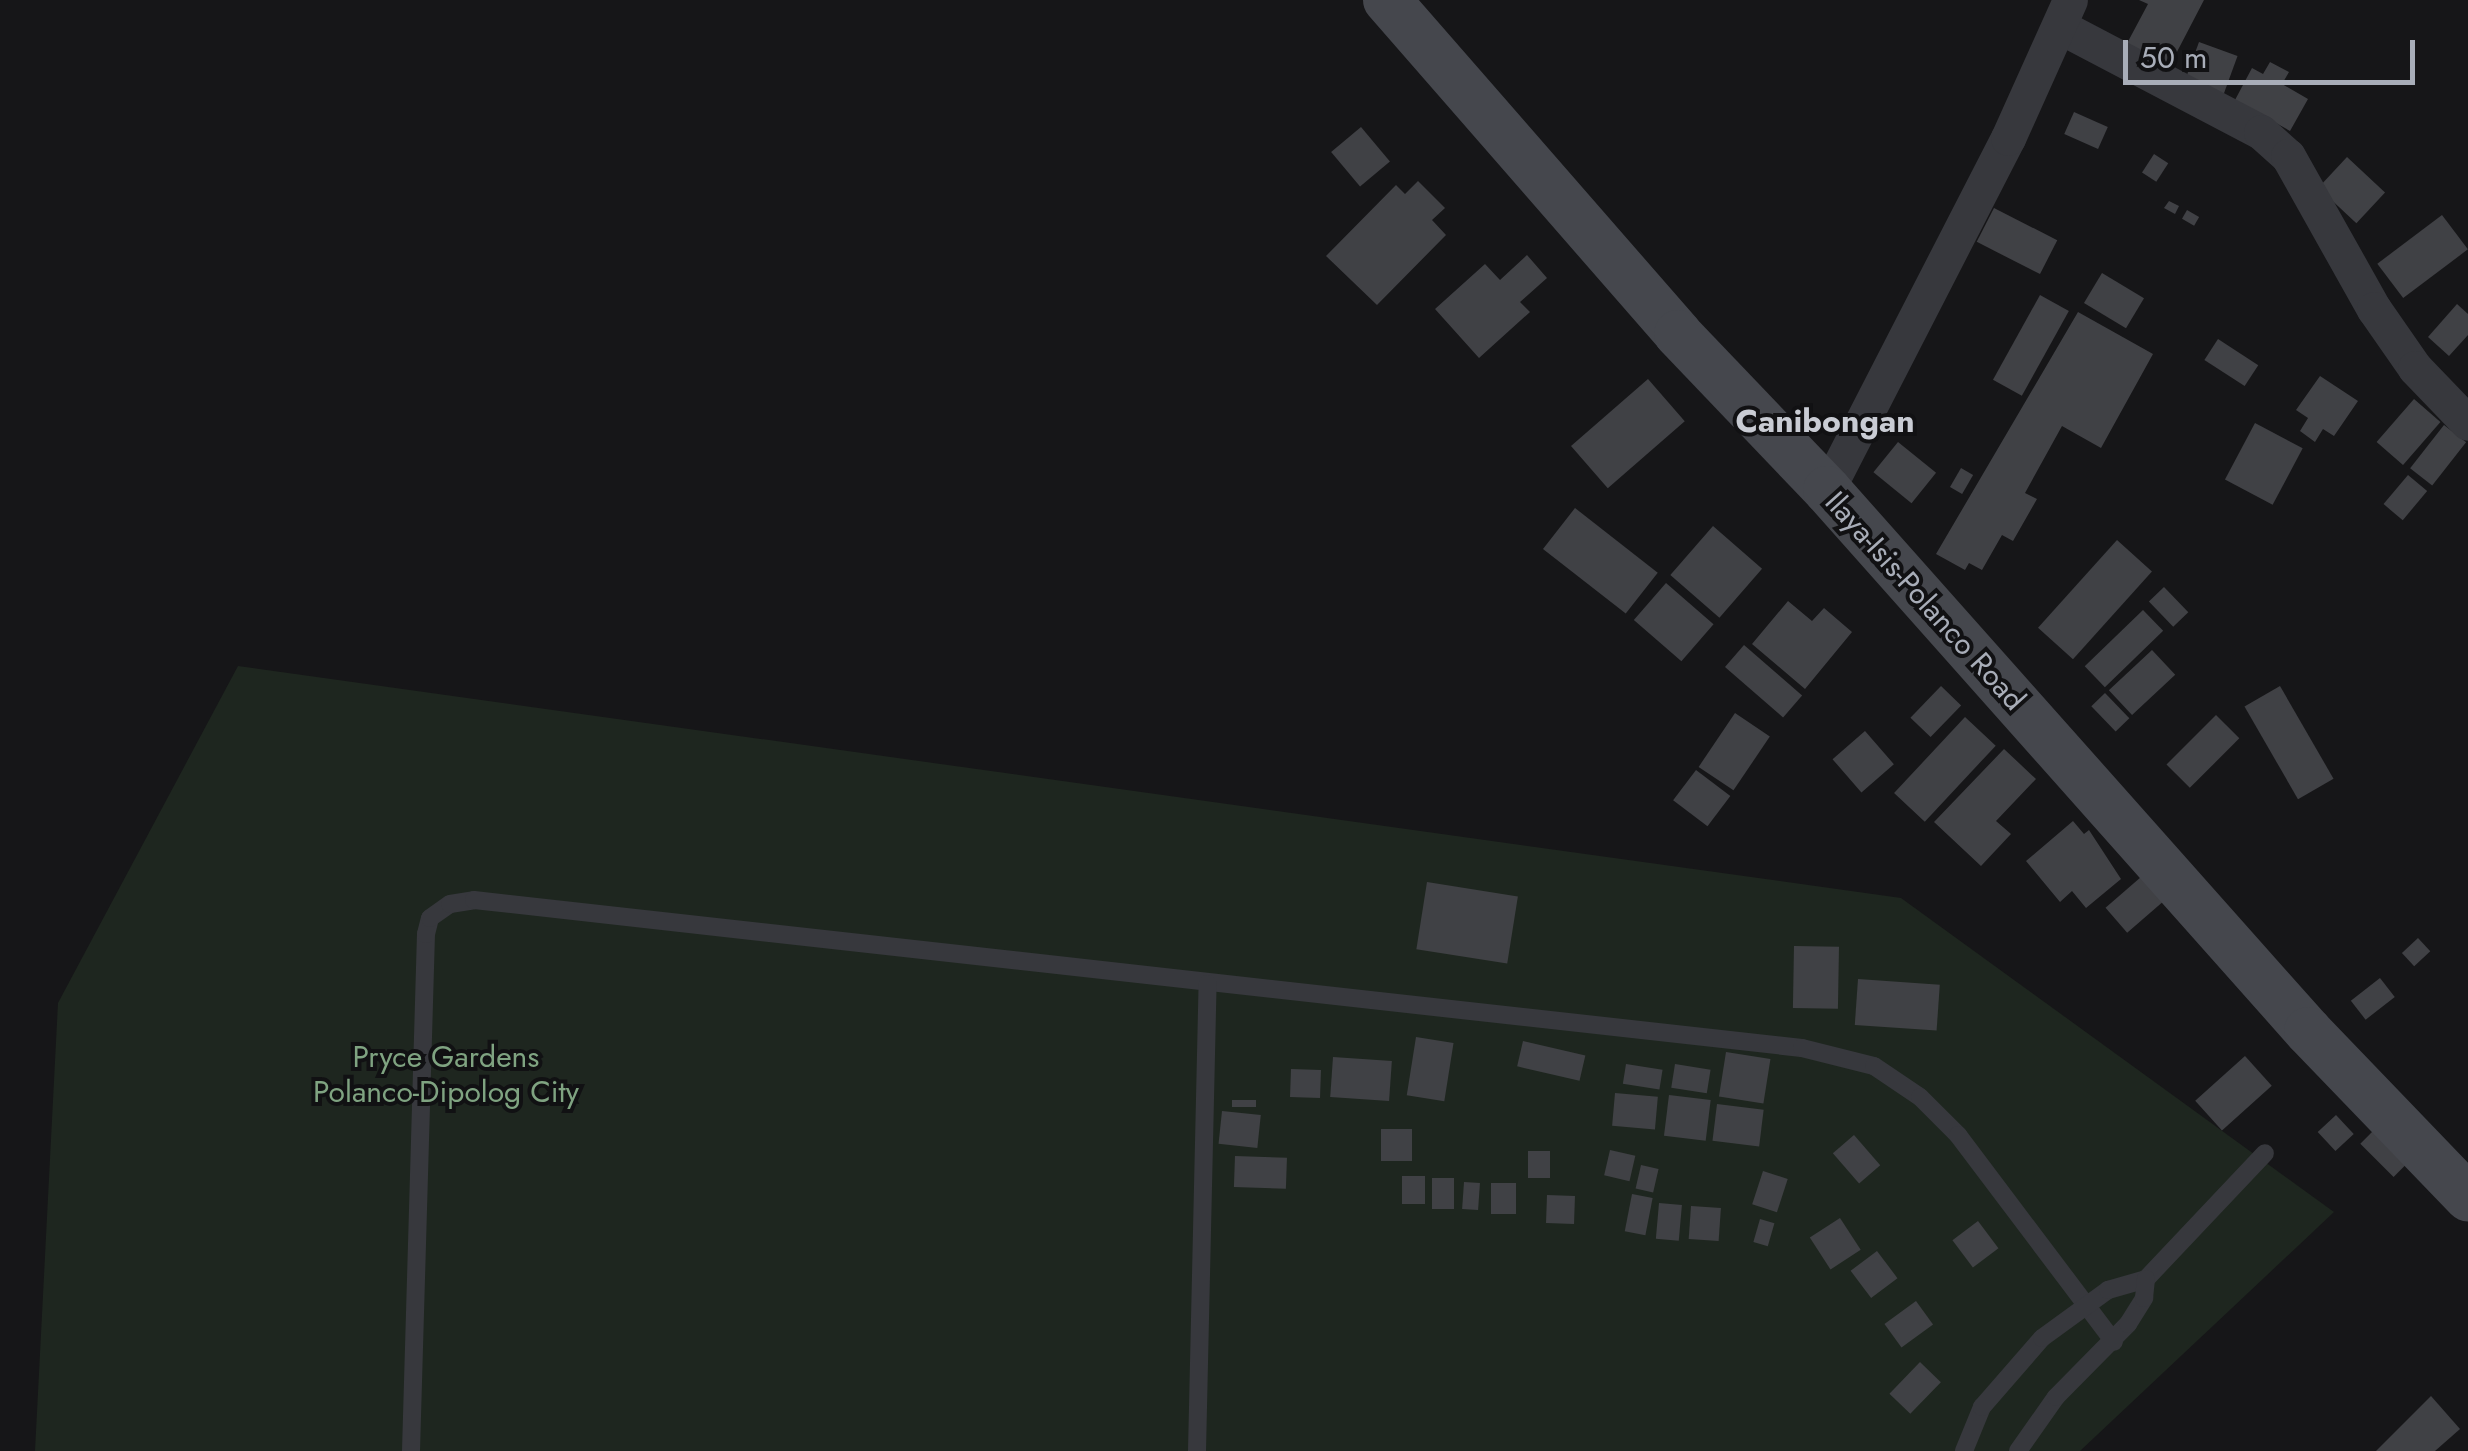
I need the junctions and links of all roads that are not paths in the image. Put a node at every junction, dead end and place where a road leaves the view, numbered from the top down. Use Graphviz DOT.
graph roads {
  1 [pos="1387,0"];
  2 [pos="2064,13"];
  3 [pos="2468,423"];
  4 [pos="1826,490"];
  5 [pos="1208,984"];
  6 [pos="2265,1152"];
  7 [pos="2458,1186"];
  8 [pos="2146,1279"];
  9 [pos="2088,1302"];
  10 [pos="2114,1342"];
  11 [pos="410,1451"];
  12 [pos="1196,1451"];
  13 [pos="1964,1451"];
  14 [pos="2018,1451"];
  1 -- 4 [label="main road, Ilaya-Isis-Polanco Road"];
  2 -- 3 [label="street"];
  2 -- 4 [label="street"];
  4 -- 7 [label="main road, Ilaya-Isis-Polanco Road"];
  5 -- 9 [label="lane"];
  5 -- 11 [label="lane"];
  5 -- 12 [label="lane"];
  6 -- 8 [label="lane"];
  8 -- 9 [label="lane"];
  8 -- 10 [label="lane"];
  9 -- 10 [label="lane"];
  9 -- 13 [label="lane"];
  10 -- 14 [label="lane"];
}
